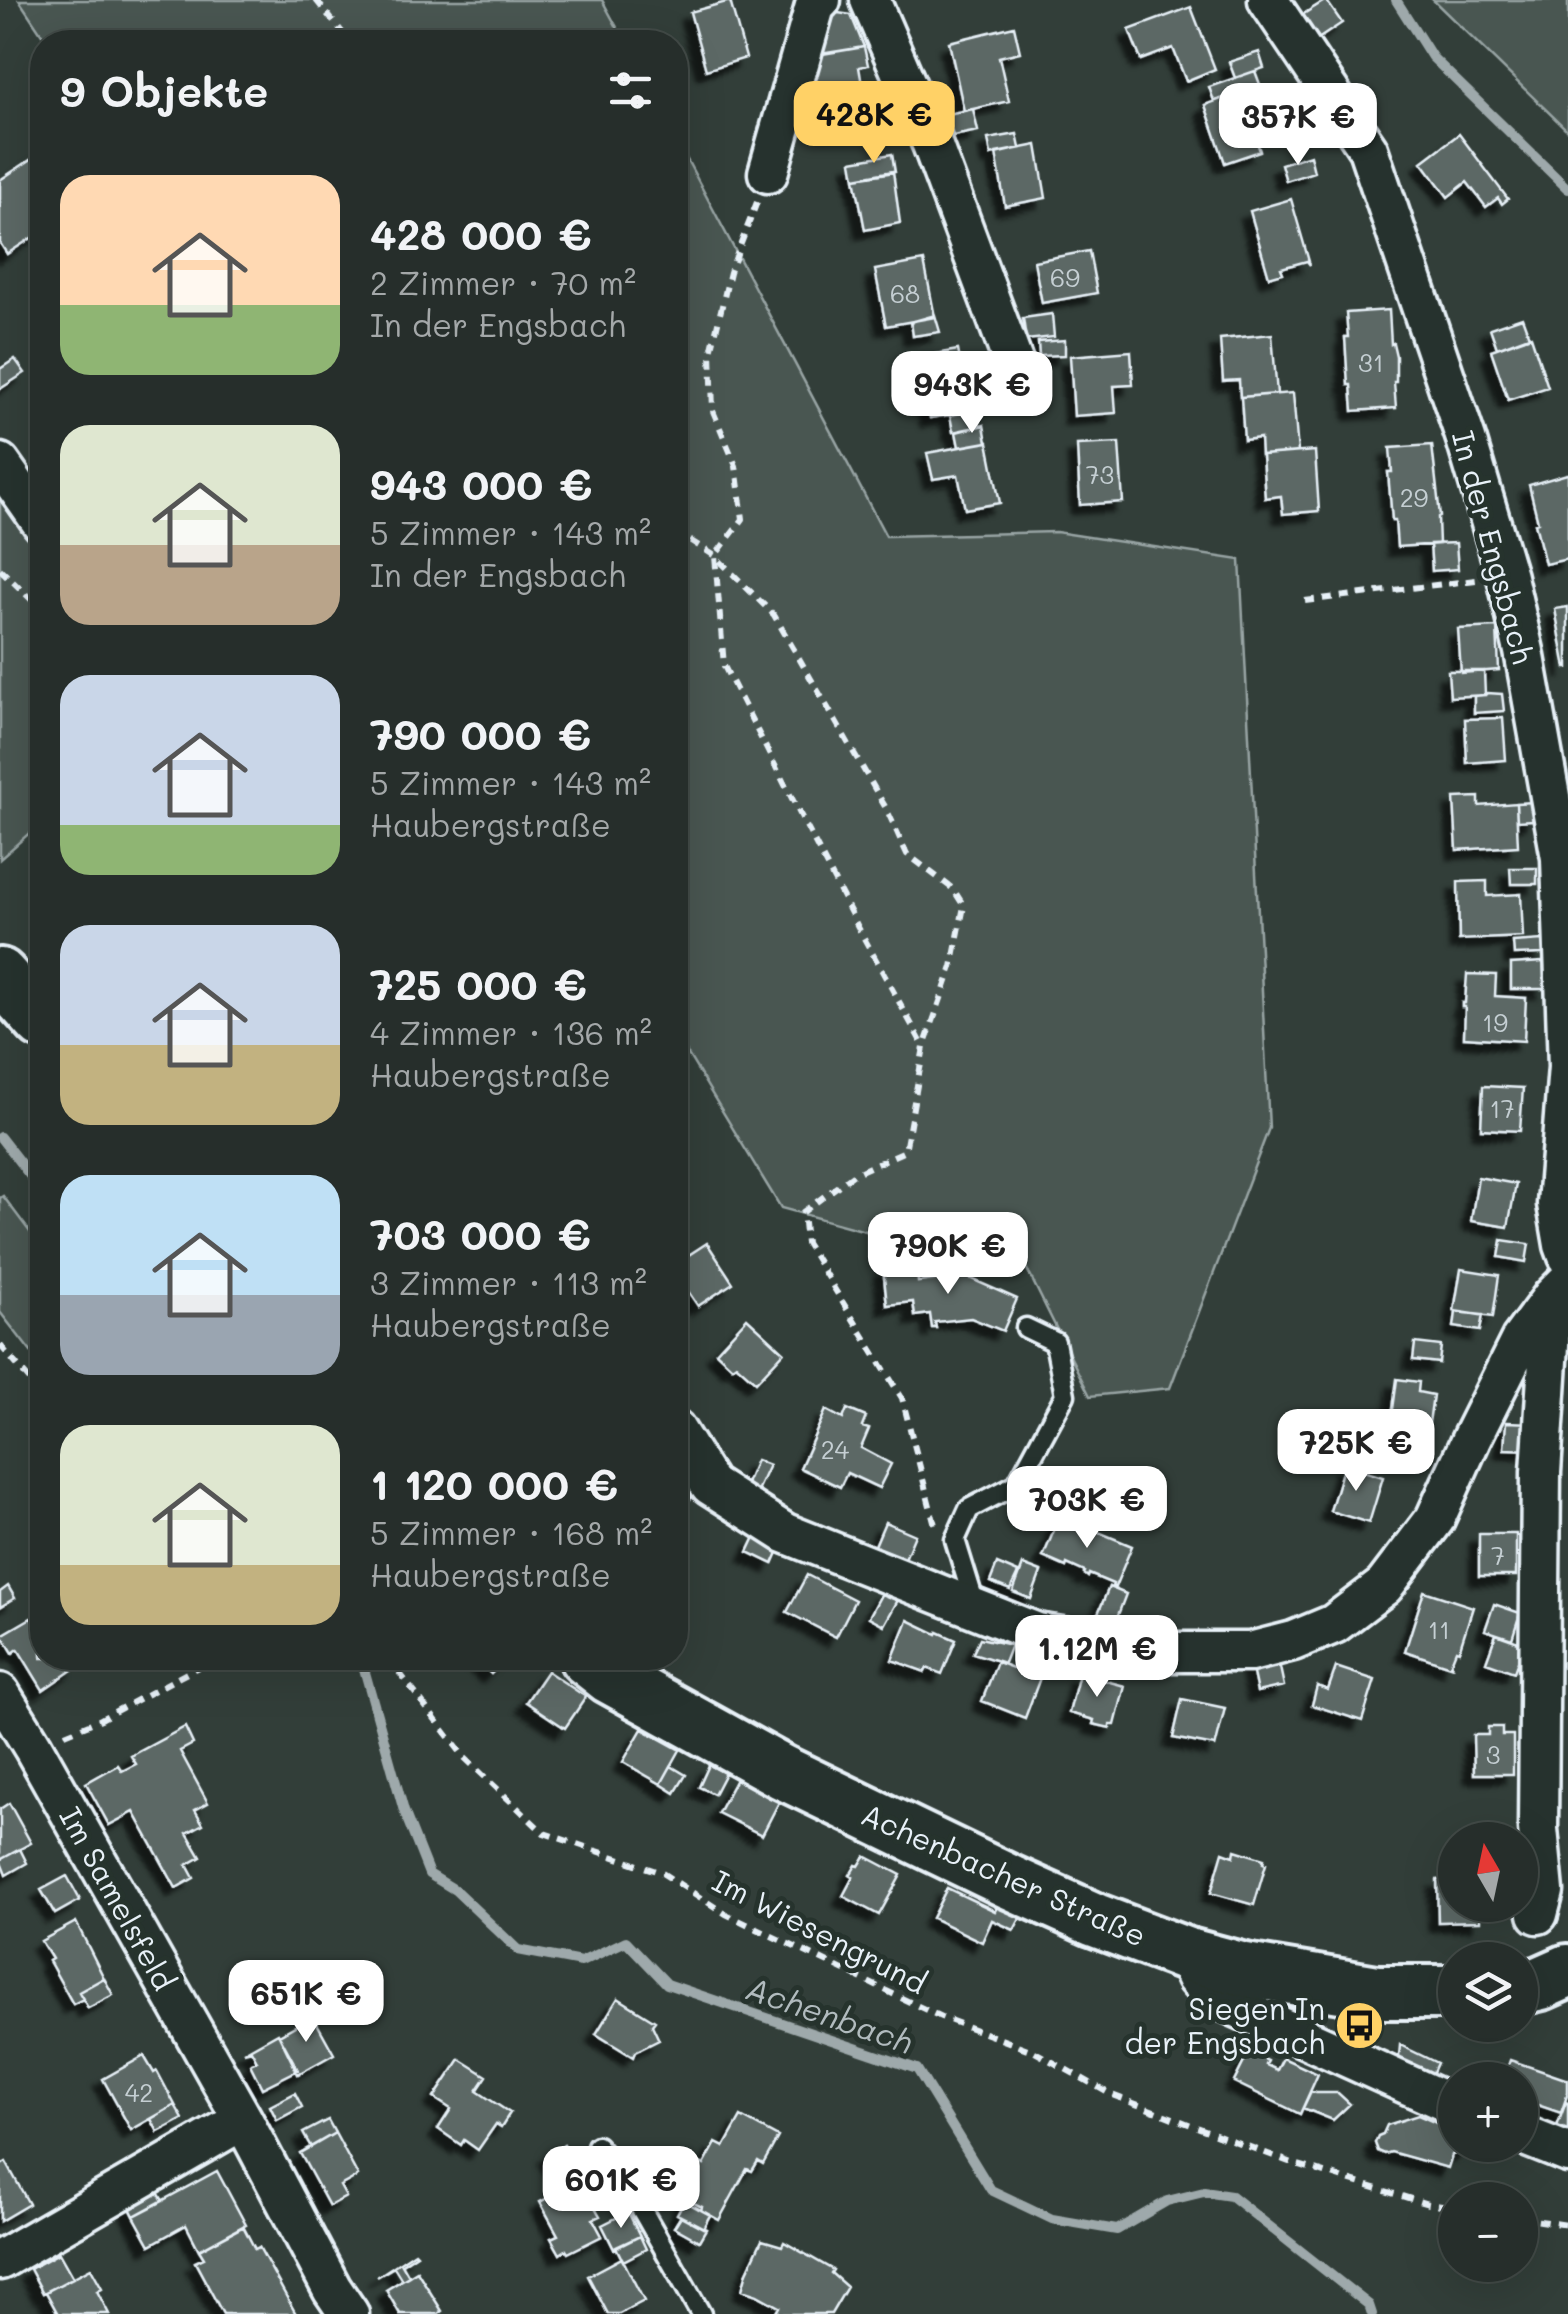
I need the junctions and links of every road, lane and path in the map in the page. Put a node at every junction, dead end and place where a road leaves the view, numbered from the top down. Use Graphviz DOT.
graph roads {
  1 [pos="316,0"];
  2 [pos="821,0"];
  3 [pos="870,0"];
  4 [pos="1268,0"];
  5 [pos="340,30"];
  6 [pos="768,172"];
  7 [pos="1018,375"];
  8 [pos="0,463"];
  9 [pos="30,505"];
  10 [pos="688,540"];
  11 [pos="715,556"];
  12 [pos="0,569"];
  13 [pos="1507,577"];
  14 [pos="30,598"];
  15 [pos="1305,601"];
  16 [pos="0,974"];
  17 [pos="30,1008"];
  18 [pos="924,1047"];
  19 [pos="1568,1256"];
  20 [pos="1560,1289"];
  21 [pos="1026,1328"];
  22 [pos="0,1345"];
  23 [pos="30,1381"];
  24 [pos="688,1450"];
  25 [pos="956,1540"];
  26 [pos="976,1608"];
  27 [pos="192,1670"];
  28 [pos="397,1670"];
  29 [pos="602,1670"];
  30 [pos="0,1693"];
  31 [pos="17,1752"];
  32 [pos="1538,1830"];
  33 [pos="1538,1830"];
  34 [pos="1538,1914"];
  35 [pos="1185,1954"];
  36 [pos="1568,1972"];
  37 [pos="1538,1984"];
  38 [pos="1438,1992"];
  39 [pos="1438,2098"];
  40 [pos="243,2120"];
  41 [pos="1538,2141"];
  42 [pos="597,2146"];
  43 [pos="1568,2153"];
  44 [pos="1438,2205"];
  45 [pos="1538,2221"];
  46 [pos="1568,2225"];
  47 [pos="0,2260"];
  48 [pos="349,2314"];
  49 [pos="701,2314"];
  1 -- 5 [label="path"];
  2 -- 6 [label="street"];
  3 -- 7 [label="street"];
  4 -- 13 [label="street, In der Engsbach"];
  6 -- 11 [label="path"];
  8 -- 9 [label="street"];
  10 -- 11 [label="path"];
  11 -- 18 [label="path"];
  11 -- 18 [label="path"];
  12 -- 14 [label="path"];
  13 -- 15 [label="path"];
  13 -- 19 [label="street, In der Engsbach"];
  16 -- 17 [label="main road"];
  18 -- 25 [label="path"];
  20 -- 26 [label="street"];
  20 -- 32 [label="street"];
  21 -- 25 [label="lane"];
  22 -- 23 [label="path"];
  24 -- 26 [label="street"];
  25 -- 26 [label="lane"];
  27 -- 31 [label="path"];
  28 -- 44 [label="path, Im Wiesengrund"];
  29 -- 35 [label="main road, Achenbacher Straße"];
  30 -- 31 [label="street, Im Samelsfeld"];
  31 -- 40 [label="street, Im Samelsfeld"];
  33 -- 34 [label="street"];
  35 -- 38 [label="main road, Achenbacher Straße"];
  35 -- 39 [label="street"];
  36 -- 37 [label="main road"];
  40 -- 47 [label="street"];
  40 -- 48 [label="street, Im Samelsfeld"];
  41 -- 43 [label="street"];
  42 -- 49 [label="lane"];
  45 -- 46 [label="path"];
}
